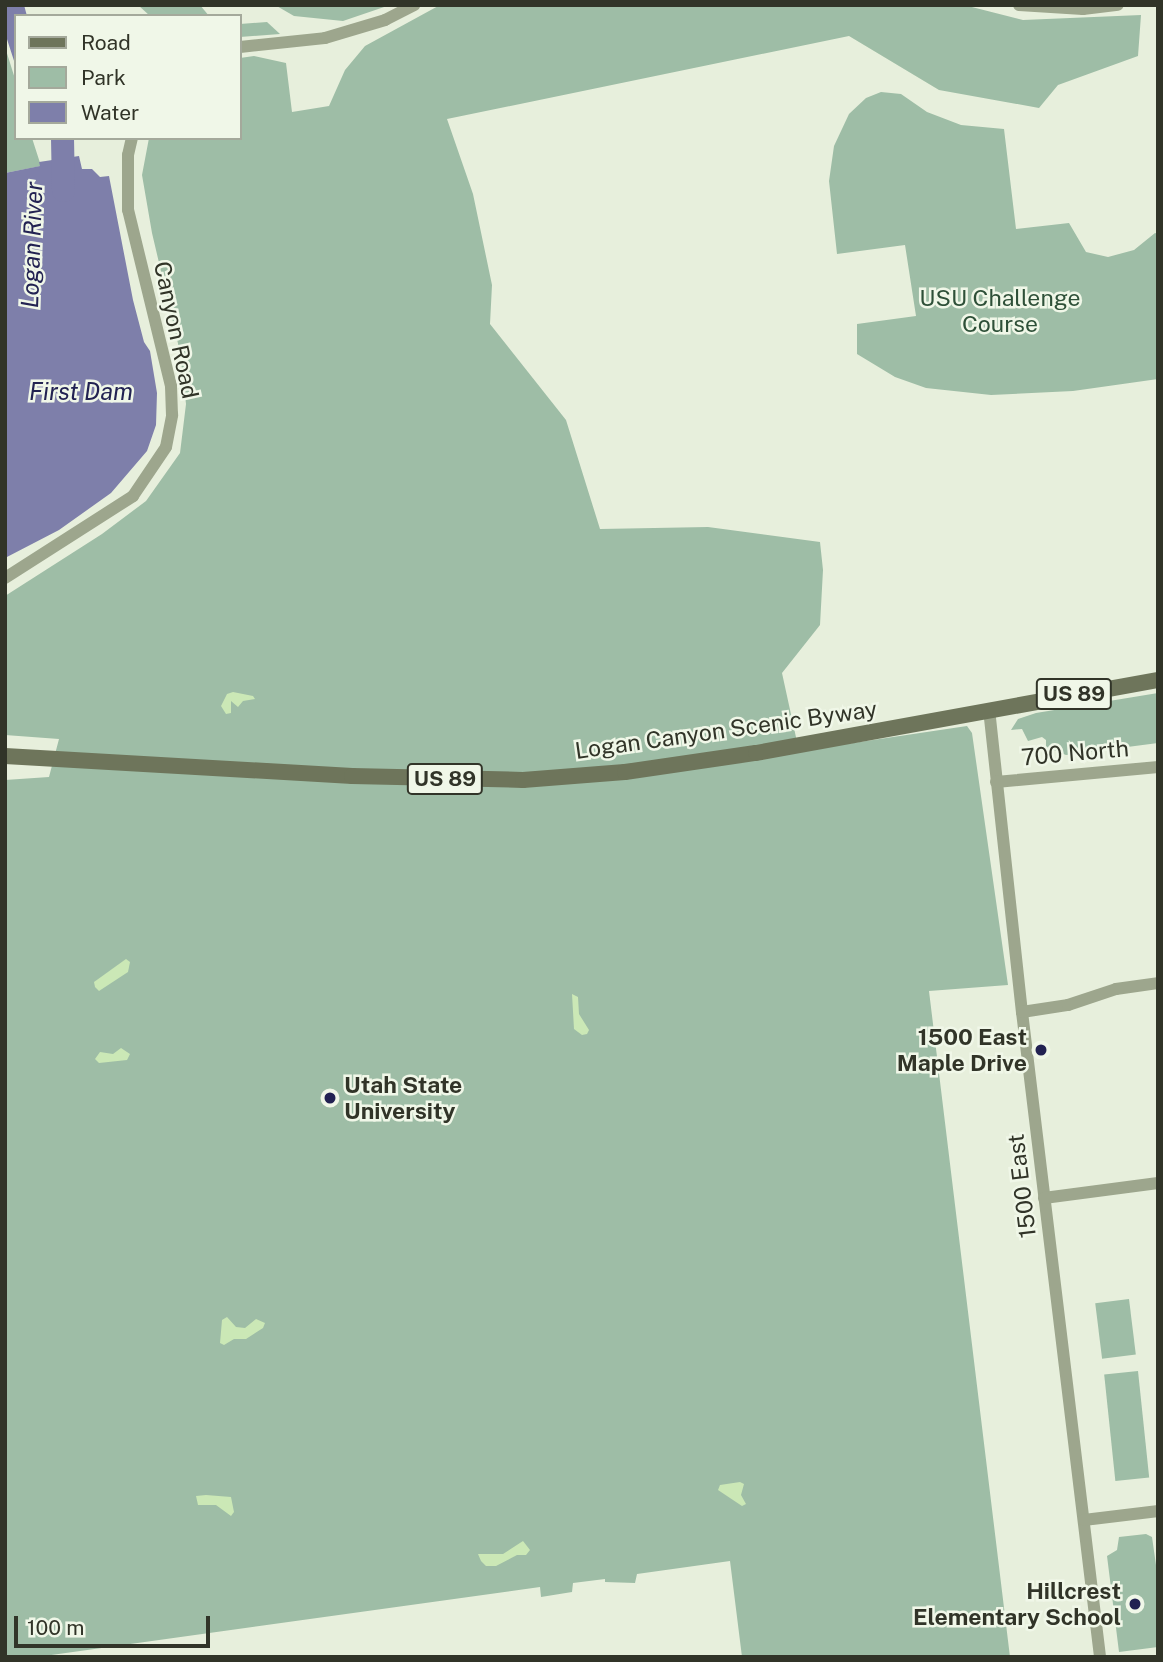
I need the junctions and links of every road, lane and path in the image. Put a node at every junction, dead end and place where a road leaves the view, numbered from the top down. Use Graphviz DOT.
graph roads {
  1 [pos="414,5"];
  2 [pos="1019,5"];
  3 [pos="1118,5"];
  4 [pos="242,47"];
  5 [pos="132,140"];
  6 [pos="5,578"];
  7 [pos="1158,680"];
  8 [pos="989,709"];
  9 [pos="5,756"];
  10 [pos="1158,767"];
  11 [pos="996,782"];
  12 [pos="1158,983"];
  13 [pos="1022,1012"];
  14 [pos="1158,1183"];
  15 [pos="1044,1198"];
  16 [pos="1158,1511"];
  17 [pos="1084,1520"];
  18 [pos="1100,1657"];
  1 -- 4 [label="street"];
  2 -- 3 [label="street"];
  5 -- 6 [label="street, Canyon Road"];
  7 -- 8 [label="main road, US 89"];
  8 -- 9 [label="main road, Logan Canyon Scenic Byway / US 89"];
  8 -- 11 [label="street, 1500 East"];
  10 -- 11 [label="street, 700 North"];
  11 -- 13 [label="street, 1500 East"];
  12 -- 13 [label="street"];
  13 -- 15 [label="street, 1500 East"];
  14 -- 15 [label="street"];
  15 -- 17 [label="street, 1500 East"];
  16 -- 17 [label="street"];
  17 -- 18 [label="street, 1500 East"];
}
